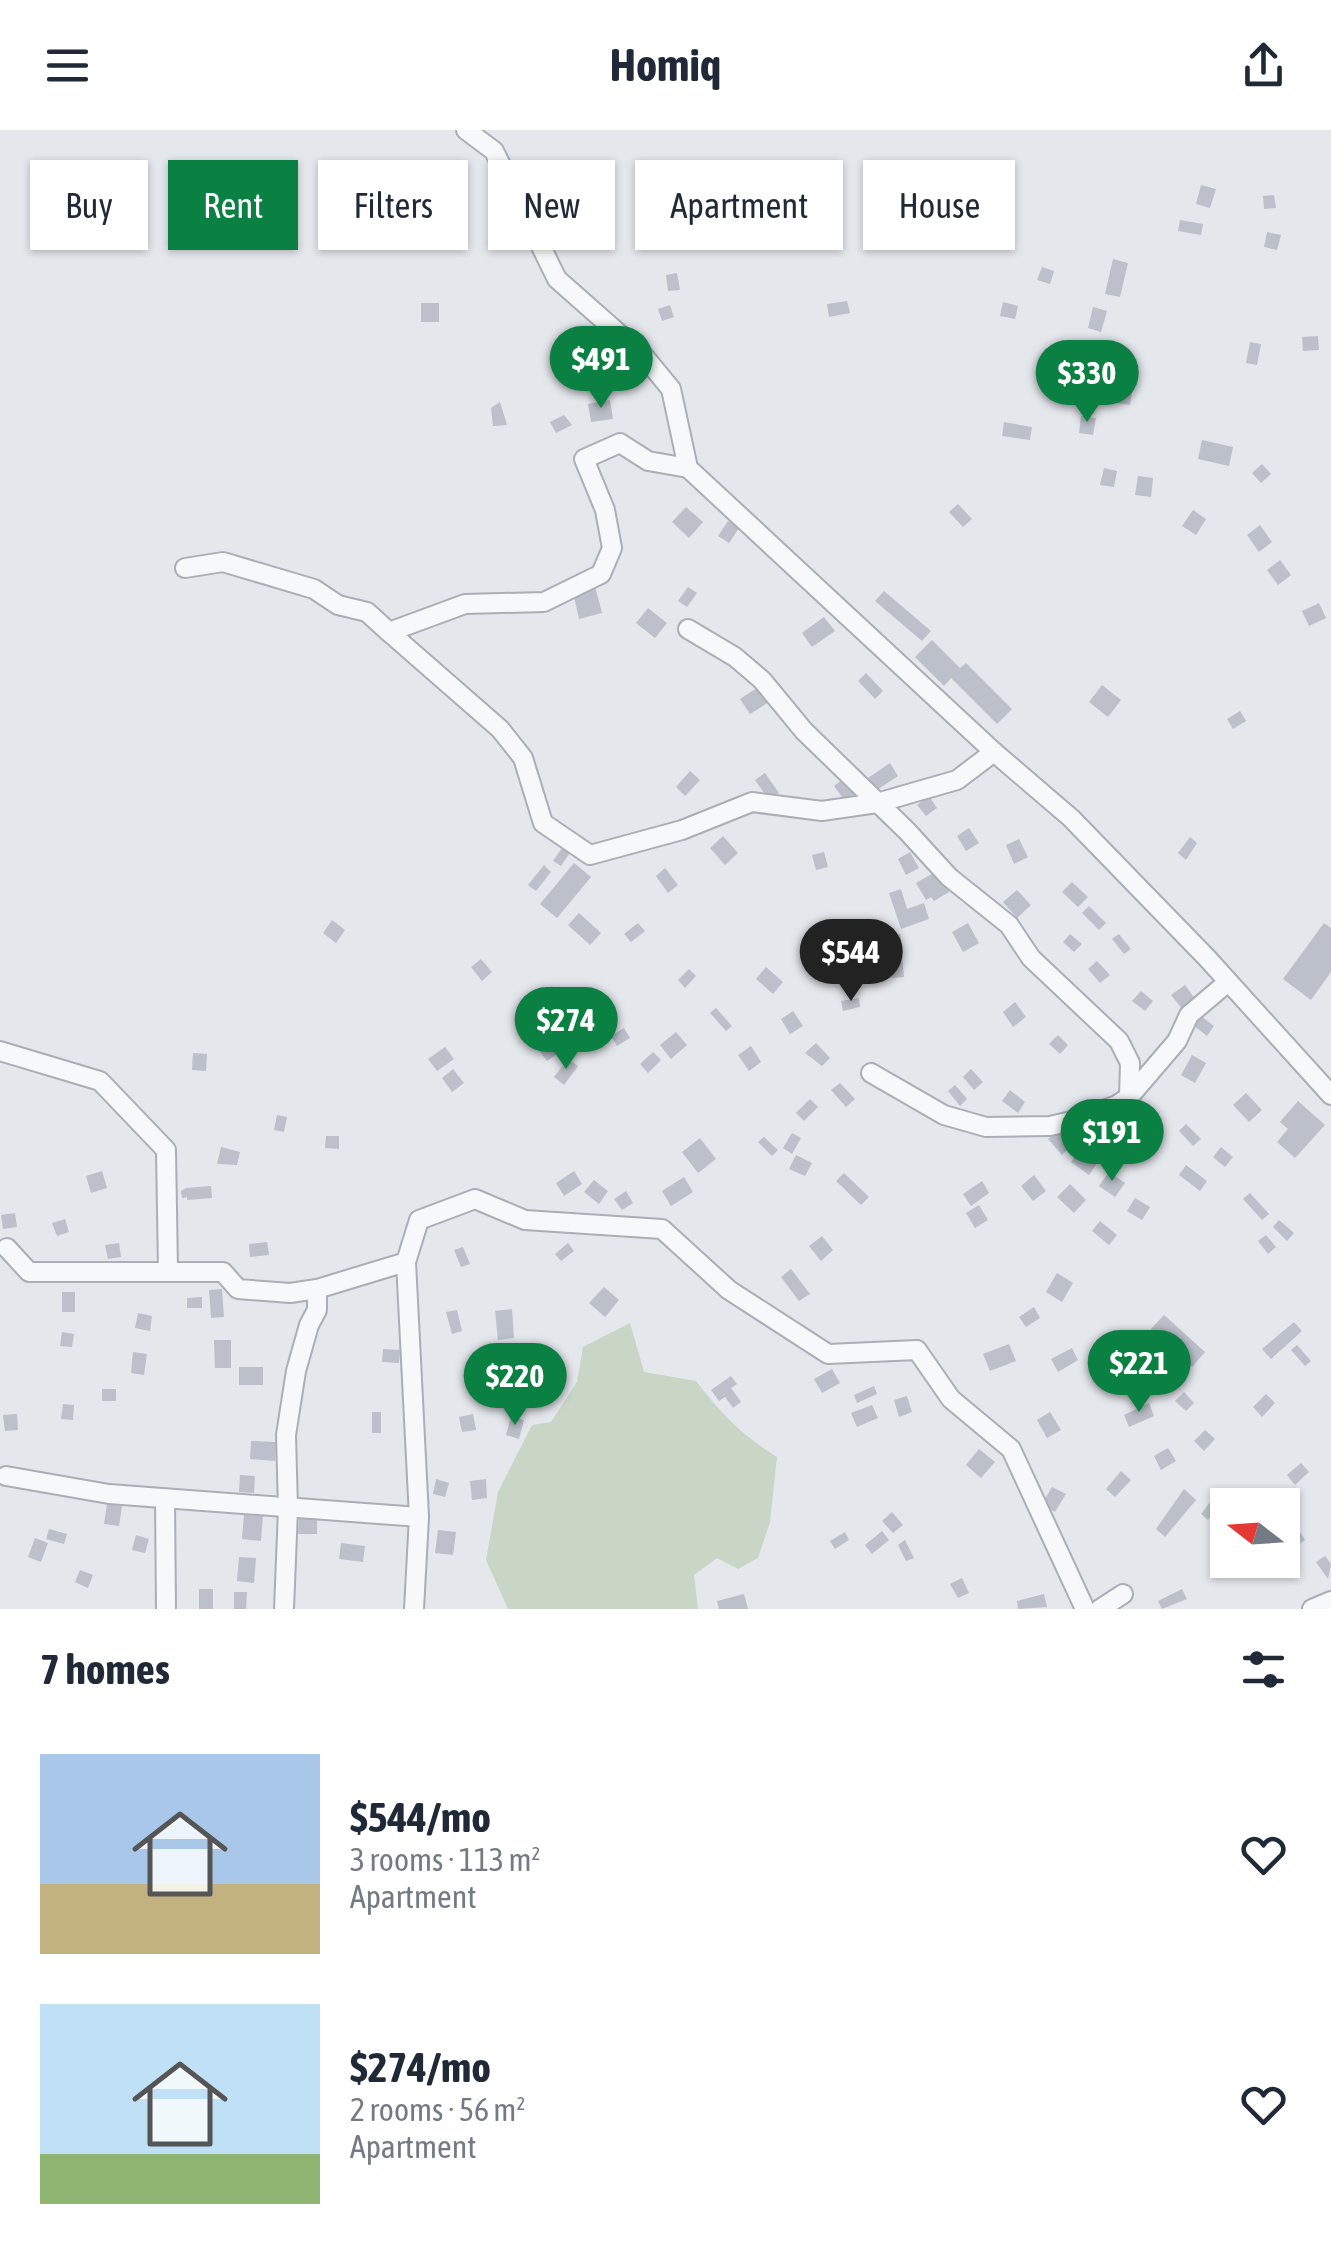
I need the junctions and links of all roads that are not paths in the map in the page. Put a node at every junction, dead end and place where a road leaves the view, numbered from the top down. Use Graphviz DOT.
graph roads {
  1 [pos="466,130"];
  2 [pos="688,468"];
  3 [pos="185,568"];
  4 [pos="688,629"];
  5 [pos="389,632"];
  6 [pos="994,752"];
  7 [pos="877,803"];
  8 [pos="1228,982"];
  9 [pos="0,1052"];
  10 [pos="870,1073"];
  11 [pos="1331,1095"];
  12 [pos="1129,1097"];
  13 [pos="7,1248"];
  14 [pos="406,1262"];
  15 [pos="168,1270"];
  16 [pos="317,1289"];
  17 [pos="6,1476"];
  18 [pos="166,1499"];
  19 [pos="288,1509"];
  20 [pos="419,1517"];
  21 [pos="1123,1594"];
  22 [pos="1331,1601"];
  23 [pos="166,1609"];
  24 [pos="284,1609"];
  25 [pos="414,1609"];
  26 [pos="1085,1609"];
  27 [pos="1100,1609"];
  28 [pos="1312,1609"];
  1 -- 2 [label="street"];
  2 -- 5 [label="street"];
  2 -- 6 [label="street"];
  3 -- 5 [label="street"];
  4 -- 7 [label="street"];
  5 -- 7 [label="street"];
  6 -- 7 [label="street"];
  6 -- 8 [label="street"];
  7 -- 12 [label="street"];
  8 -- 11 [label="street"];
  8 -- 12 [label="street"];
  9 -- 15 [label="street"];
  10 -- 12 [label="street"];
  13 -- 15 [label="street"];
  14 -- 16 [label="street"];
  14 -- 20 [label="street"];
  14 -- 26 [label="street"];
  15 -- 16 [label="street"];
  16 -- 19 [label="street"];
  17 -- 18 [label="street"];
  18 -- 19 [label="street"];
  18 -- 23 [label="street"];
  19 -- 20 [label="street"];
  19 -- 24 [label="street"];
  20 -- 25 [label="street"];
  21 -- 27 [label="street"];
  22 -- 28 [label="street"];
}
